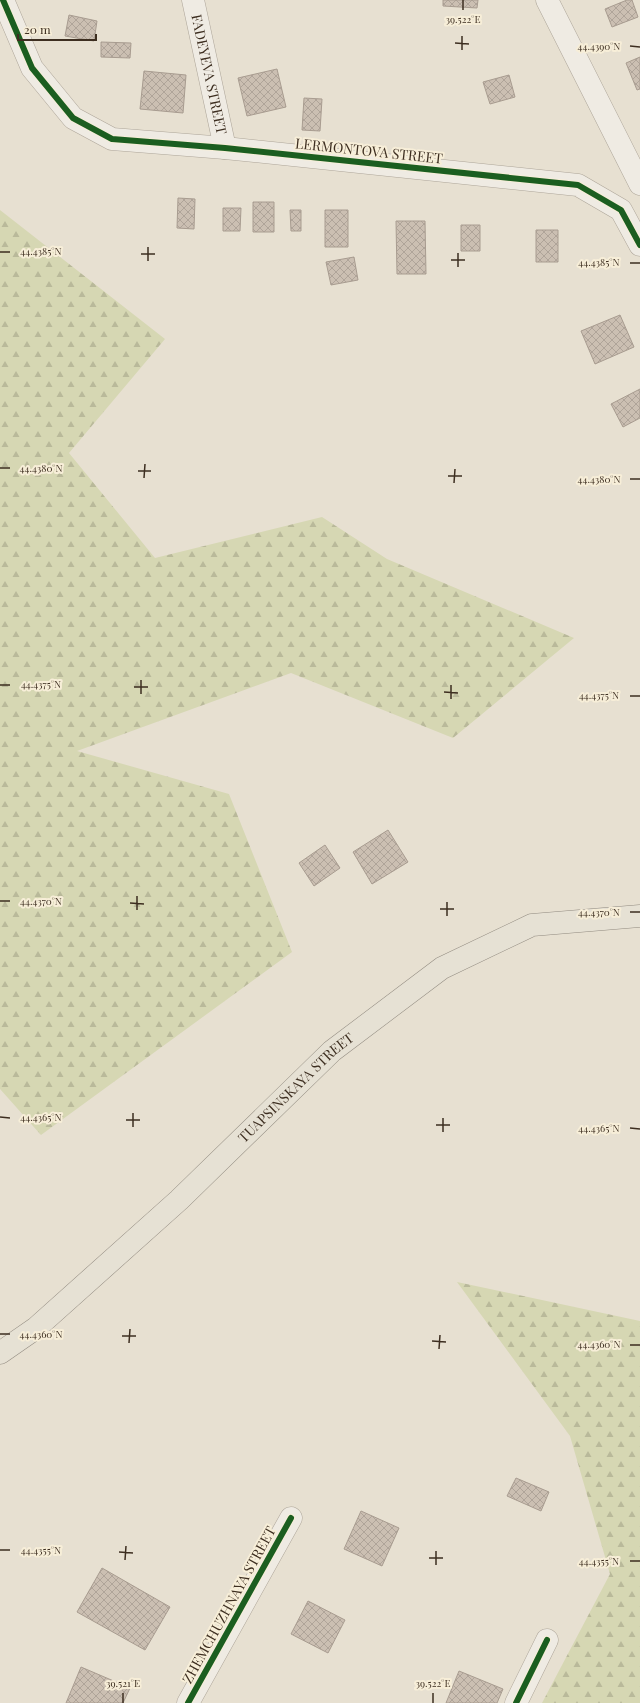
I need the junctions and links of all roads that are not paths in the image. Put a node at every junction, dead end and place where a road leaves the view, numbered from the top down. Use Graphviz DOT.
graph roads {
  1 [pos="3,0"];
  2 [pos="193,0"];
  3 [pos="548,0"];
  4 [pos="226,148"];
  5 [pos="640,184"];
  6 [pos="640,246"];
  7 [pos="640,916"];
  8 [pos="0,1353"];
  9 [pos="291,1518"];
  10 [pos="547,1640"];
  11 [pos="188,1703"];
  12 [pos="516,1703"];
  1 -- 4 [label="street, LERMONTOVA STREET"];
  2 -- 4 [label="street, FADEYEVA STREET"];
  3 -- 5 [label="street"];
  4 -- 6 [label="street, LERMONTOVA STREET"];
  7 -- 8 [label="main road, TUAPSINSKAYA STREET"];
  9 -- 11 [label="street, ZHEMCHUZHNAYA STREET"];
  10 -- 12 [label="street"];
}
